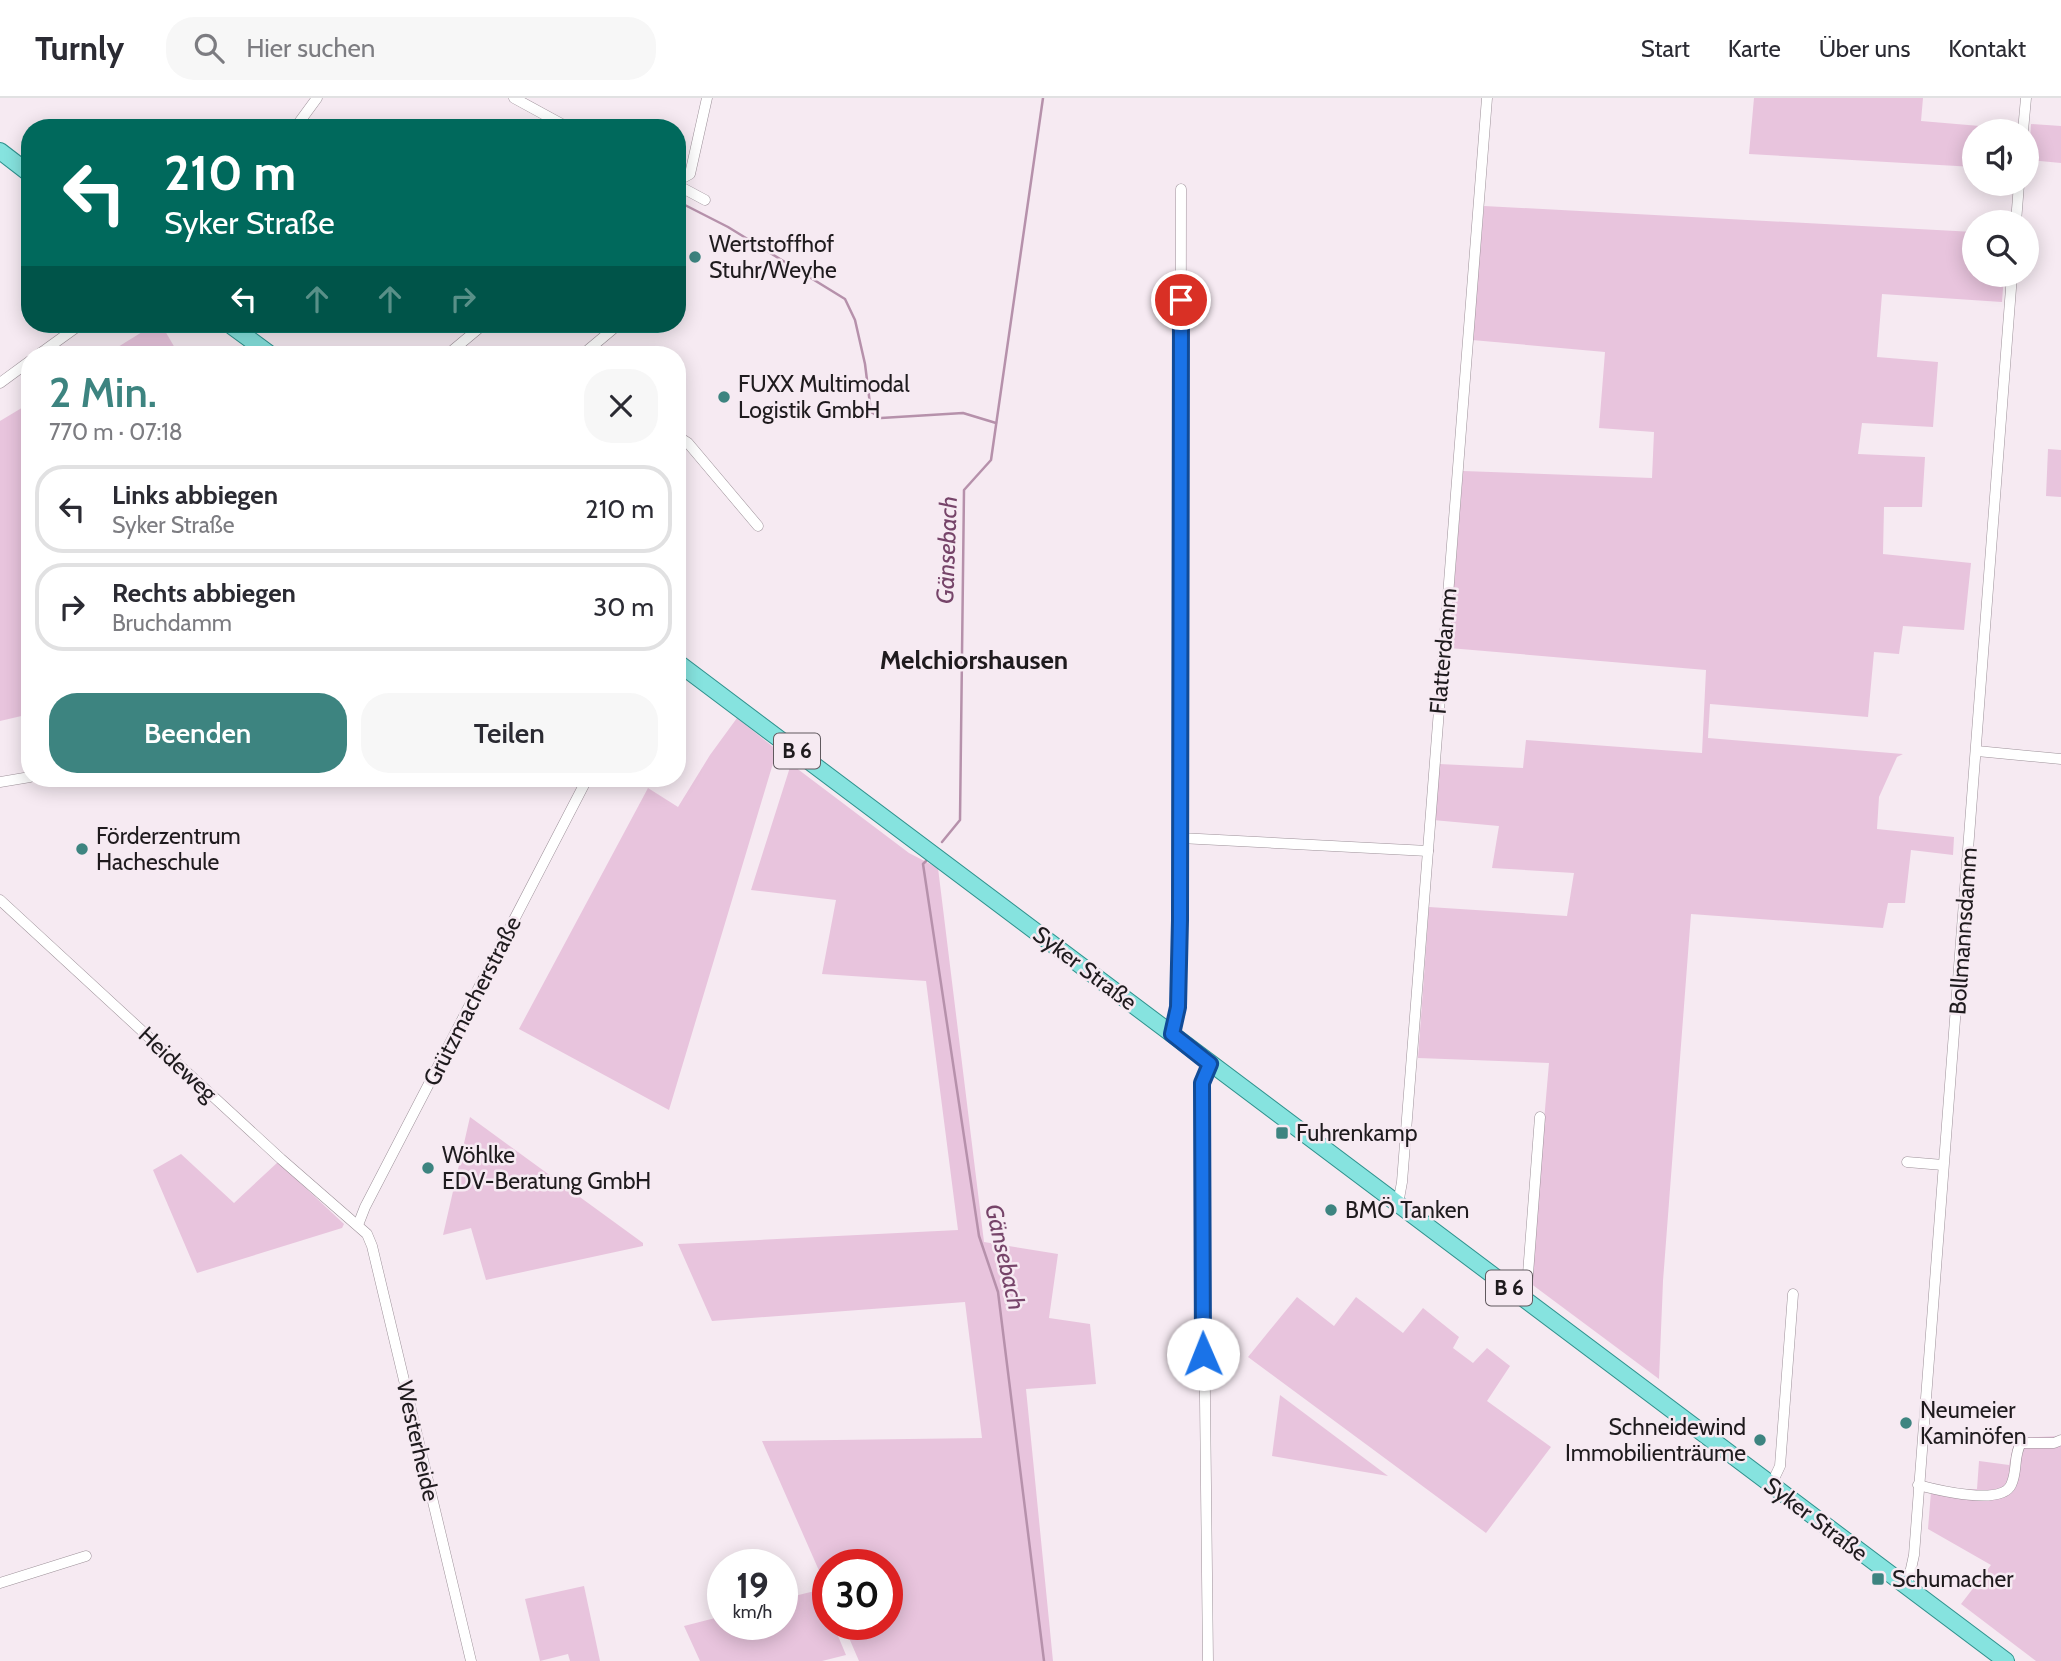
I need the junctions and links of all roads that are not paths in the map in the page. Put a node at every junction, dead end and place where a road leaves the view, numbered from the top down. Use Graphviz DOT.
graph roads {
  1 [pos="317,98"];
  2 [pos="514,98"];
  3 [pos="707,98"];
  4 [pos="1487,98"];
  5 [pos="2026,98"];
  6 [pos="302,119"];
  7 [pos="552,119"];
  8 [pos="2024,119"];
  9 [pos="0,151"];
  10 [pos="21,167"];
  11 [pos="686,177"];
  12 [pos="686,188"];
  13 [pos="1181,189"];
  14 [pos="705,200"];
  15 [pos="2011,287"];
  16 [pos="69,333"];
  17 [pos="241,333"];
  18 [pos="473,333"];
  19 [pos="608,333"];
  20 [pos="50,346"];
  21 [pos="259,346"];
  22 [pos="458,346"];
  23 [pos="593,346"];
  24 [pos="21,368"];
  25 [pos="0,383"];
  26 [pos="686,442"];
  27 [pos="758,526"];
  28 [pos="686,669"];
  29 [pos="1977,751"];
  30 [pos="2061,759"];
  31 [pos="21,778"];
  32 [pos="0,782"];
  33 [pos="583,787"];
  34 [pos="1180,838"];
  35 [pos="1428,851"];
  36 [pos="0,900"];
  37 [pos="1172,1034"];
  38 [pos="1210,1064"];
  39 [pos="1540,1117"];
  40 [pos="1907,1162"];
  41 [pos="1943,1165"];
  42 [pos="1398,1204"];
  43 [pos="358,1225"];
  44 [pos="1793,1294"];
  45 [pos="1526,1300"];
  46 [pos="2061,1440"];
  47 [pos="1771,1485"];
  48 [pos="1918,1485"];
  49 [pos="86,1556"];
  50 [pos="0,1583"];
  51 [pos="1907,1587"];
  52 [pos="471,1661"];
  53 [pos="1208,1661"];
  54 [pos="2006,1661"];
  1 -- 6 [label="street"];
  2 -- 7 [label="street"];
  3 -- 11 [label="street"];
  4 -- 35 [label="street, Flatterdamm"];
  5 -- 8 [label="street"];
  9 -- 10 [label="main road"];
  12 -- 14 [label="street"];
  13 -- 34 [label="street"];
  15 -- 29 [label="street, Bollmannsdamm"];
  16 -- 20 [label="street"];
  17 -- 21 [label="main road"];
  18 -- 22 [label="street"];
  19 -- 23 [label="street"];
  24 -- 25 [label="street"];
  26 -- 27 [label="street"];
  28 -- 37 [label="main road, Syker Straße / B 6"];
  29 -- 30 [label="street"];
  29 -- 41 [label="street, Bollmannsdamm"];
  31 -- 32 [label="street"];
  33 -- 43 [label="street, Grützmacherstraße"];
  34 -- 35 [label="street"];
  34 -- 37 [label="street"];
  35 -- 42 [label="street, Flatterdamm"];
  36 -- 43 [label="street, Heideweg"];
  37 -- 38 [label="main road, Syker Straße / B 6"];
  38 -- 42 [label="main road, Syker Straße / B 6"];
  38 -- 53 [label="street"];
  39 -- 45 [label="street"];
  40 -- 41 [label="street"];
  41 -- 48 [label="street, Bollmannsdamm"];
  42 -- 45 [label="main road, Syker Straße / B 6"];
  43 -- 52 [label="street, Westerheide"];
  44 -- 47 [label="street"];
  45 -- 47 [label="main road, Syker Straße / B 6"];
  46 -- 48 [label="street"];
  47 -- 51 [label="main road, Syker Straße / B 6"];
  48 -- 51 [label="street, Bollmannsdamm"];
  49 -- 50 [label="street"];
  51 -- 54 [label="main road, Syker Straße / B 6"];
}
